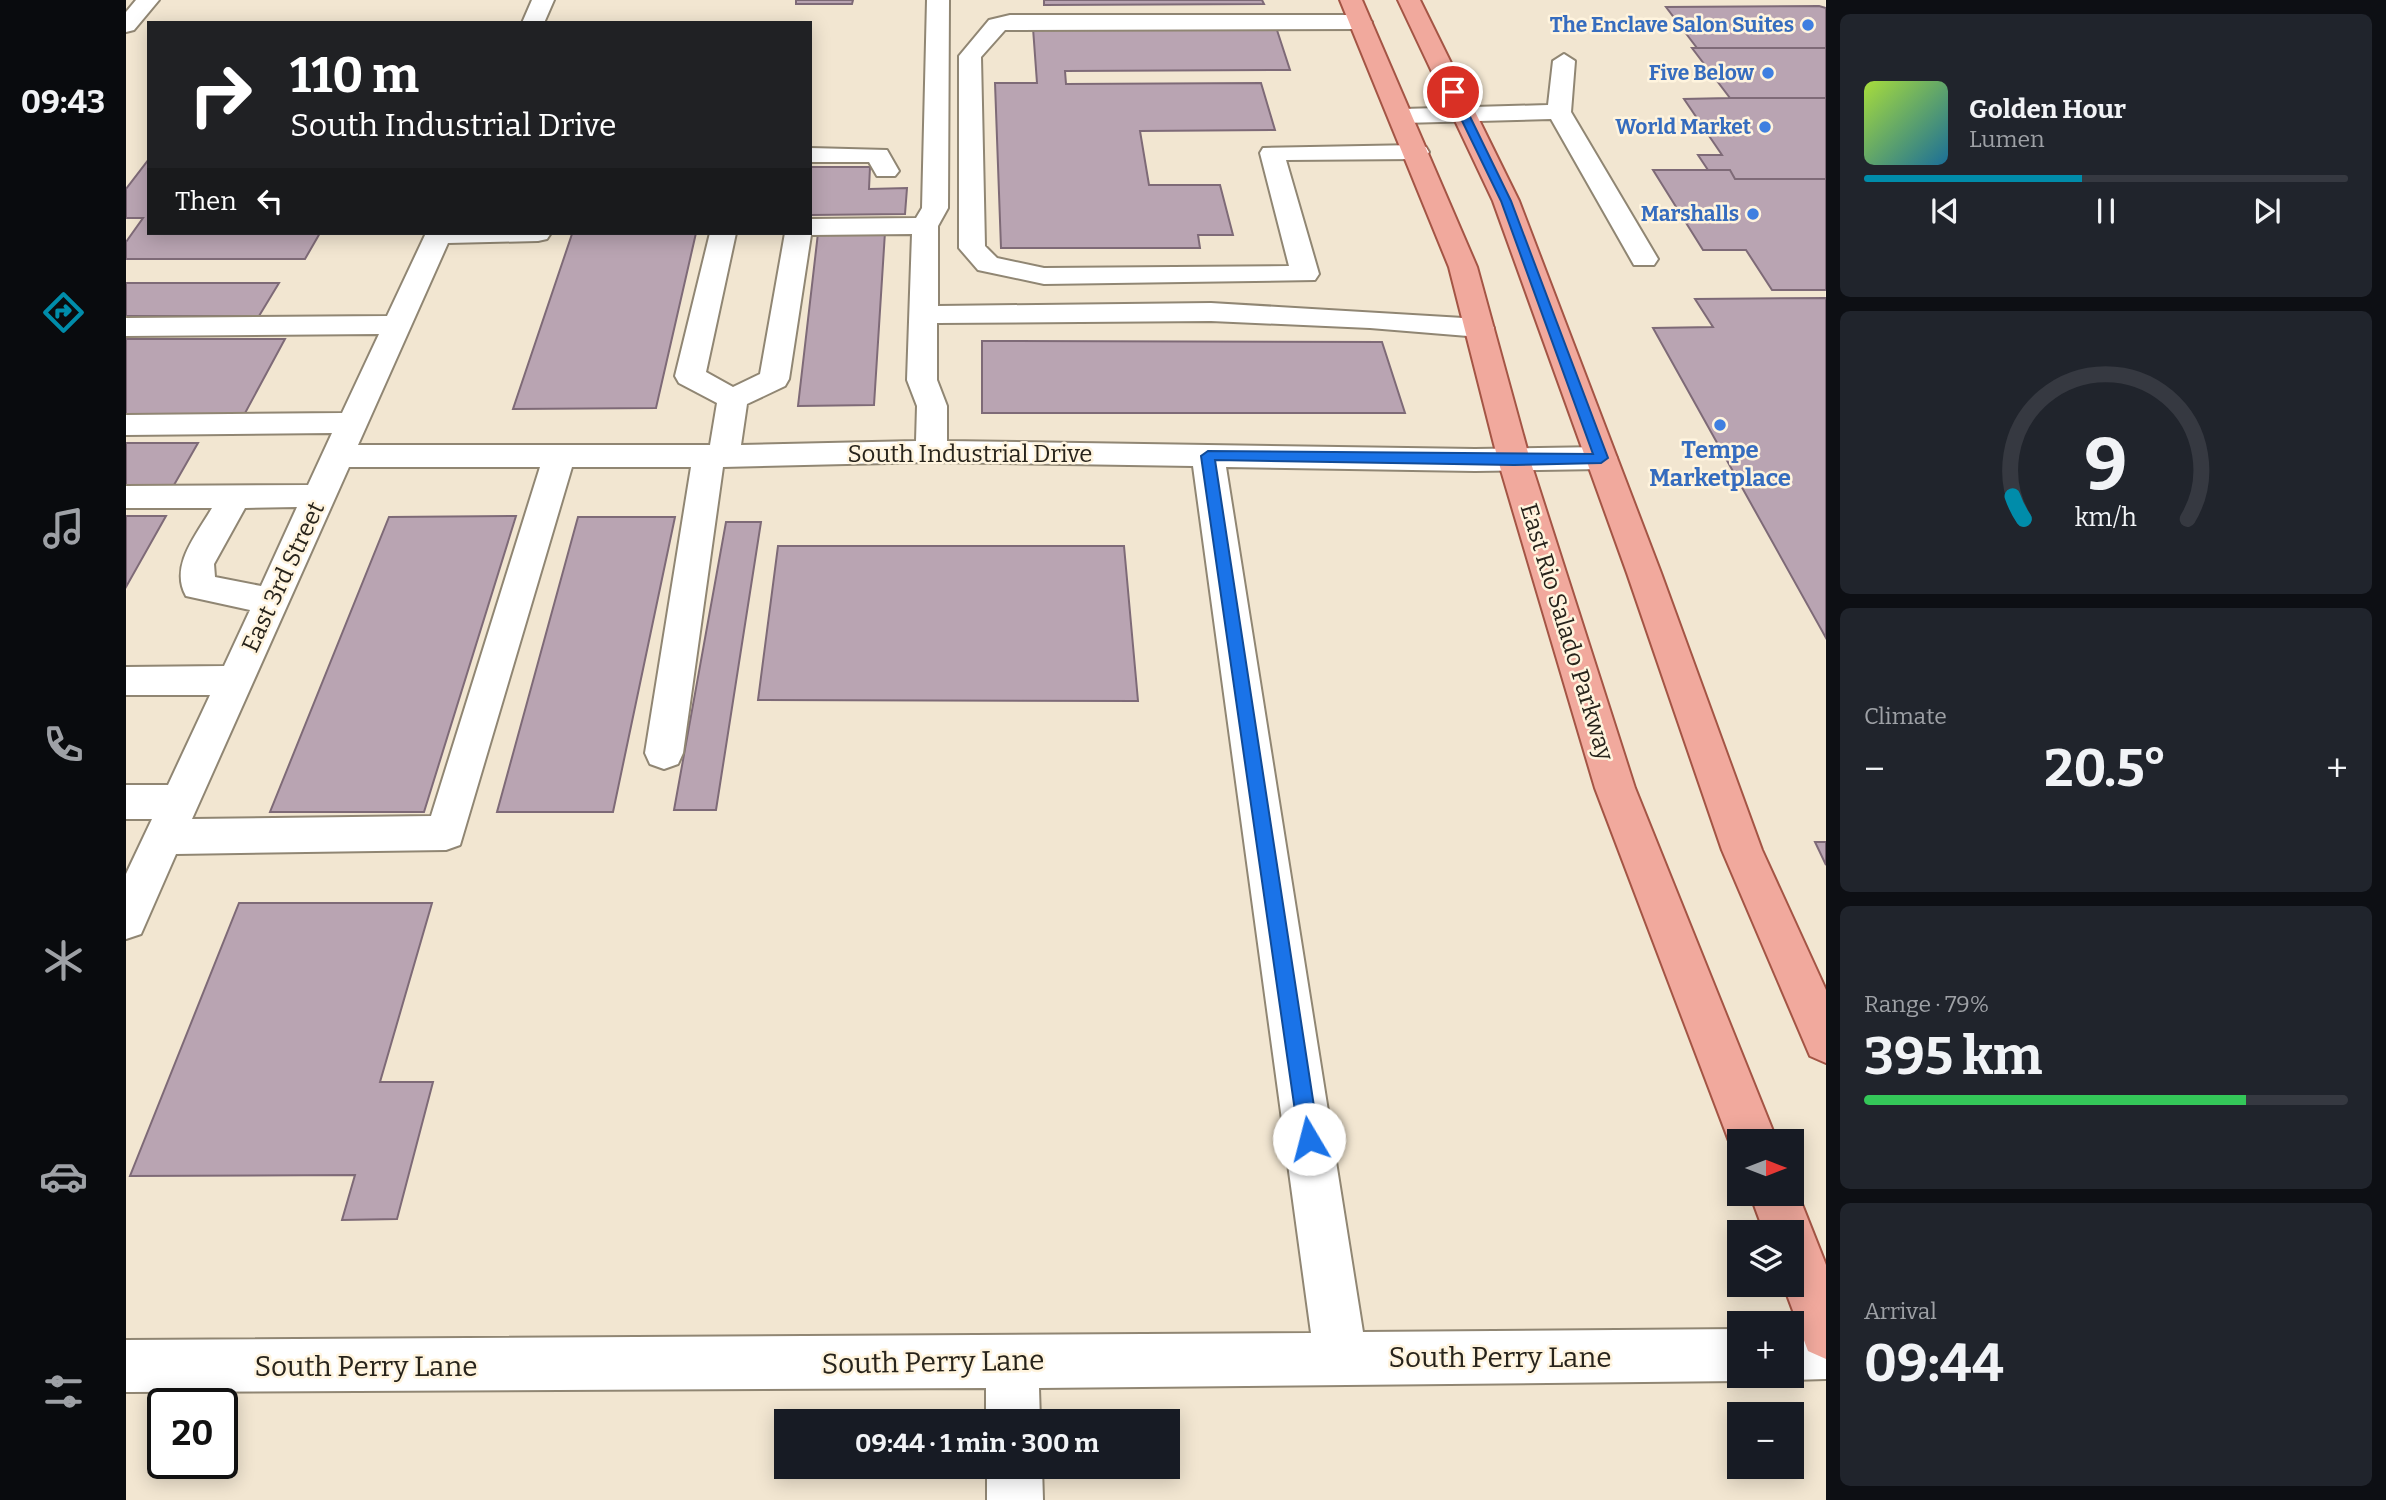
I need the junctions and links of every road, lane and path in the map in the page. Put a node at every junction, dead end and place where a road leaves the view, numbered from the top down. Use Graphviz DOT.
graph roads {
  1 [pos="148,0"];
  2 [pos="543,0"];
  3 [pos="938,0"];
  4 [pos="1409,0"];
  5 [pos="1356,11"];
  6 [pos="534,21"];
  7 [pos="126,25"];
  8 [pos="1564,61"];
  9 [pos="1559,112"];
  10 [pos="1464,114"];
  11 [pos="1402,116"];
  12 [pos="1417,152"];
  13 [pos="812,155"];
  14 [pos="886,171"];
  15 [pos="925,226"];
  16 [pos="812,227"];
  17 [pos="438,235"];
  18 [pos="723,235"];
  19 [pos="798,235"];
  20 [pos="1644,259"];
  21 [pos="923,314"];
  22 [pos="397,325"];
  23 [pos="126,327"];
  24 [pos="1480,328"];
  25 [pos="733,400"];
  26 [pos="354,423"];
  27 [pos="126,425"];
  28 [pos="931,451"];
  29 [pos="339,456"];
  30 [pos="559,456"];
  31 [pos="717,456"];
  32 [pos="1208,456"];
  33 [pos="1601,458"];
  34 [pos="1514,460"];
  35 [pos="126,496"];
  36 [pos="235,496"];
  37 [pos="321,496"];
  38 [pos="272,601"];
  39 [pos="236,680"];
  40 [pos="126,681"];
  41 [pos="664,753"];
  42 [pos="126,802"];
  43 [pos="180,802"];
  44 [pos="164,837"];
  45 [pos="126,920"];
  46 [pos="1826,1041"];
  47 [pos="1748,1129"];
  48 [pos="1804,1273"];
  49 [pos="1826,1333"];
  50 [pos="1826,1353"];
  51 [pos="1804,1354"];
  52 [pos="1727,1355"];
  53 [pos="1341,1358"];
  54 [pos="1012,1362"];
  55 [pos="126,1366"];
  56 [pos="1013,1409"];
  57 [pos="1014,1479"];
  58 [pos="1014,1500"];
  1 -- 7 [label="street"];
  2 -- 6 [label="street"];
  3 -- 15 [label="street"];
  4 -- 10 [label="main road"];
  5 -- 11 [label="main road, East Rio Salado Parkway"];
  5 -- 12 [label="street"];
  8 -- 9 [label="street"];
  9 -- 10 [label="street"];
  9 -- 20 [label="street"];
  10 -- 11 [label="street"];
  10 -- 33 [label="main road"];
  11 -- 12 [label="main road, East Rio Salado Parkway"];
  12 -- 24 [label="main road, East Rio Salado Parkway"];
  13 -- 14 [label="street"];
  15 -- 16 [label="street"];
  15 -- 21 [label="street"];
  17 -- 22 [label="street, East 3rd Street"];
  18 -- 25 [label="street"];
  19 -- 25 [label="street"];
  21 -- 24 [label="street"];
  21 -- 28 [label="street"];
  22 -- 23 [label="street"];
  22 -- 26 [label="street, East 3rd Street"];
  24 -- 34 [label="main road, East Rio Salado Parkway"];
  25 -- 31 [label="street"];
  26 -- 27 [label="street"];
  26 -- 29 [label="street, East 3rd Street"];
  28 -- 31 [label="street, South Industrial Drive"];
  28 -- 32 [label="street, South Industrial Drive"];
  29 -- 30 [label="street, South Industrial Drive"];
  29 -- 37 [label="street, East 3rd Street"];
  30 -- 31 [label="street, South Industrial Drive"];
  30 -- 44 [label="street"];
  31 -- 41 [label="street"];
  32 -- 34 [label="street, South Industrial Drive"];
  32 -- 53 [label="street"];
  33 -- 34 [label="street, South Industrial Drive"];
  33 -- 46 [label="main road"];
  34 -- 47 [label="main road, East Rio Salado Parkway"];
  35 -- 36 [label="street"];
  36 -- 37 [label="street"];
  36 -- 38 [label="street"];
  37 -- 38 [label="street, East 3rd Street"];
  38 -- 39 [label="street, East 3rd Street"];
  39 -- 40 [label="street"];
  39 -- 43 [label="street, East 3rd Street"];
  42 -- 43 [label="street"];
  43 -- 44 [label="street, East 3rd Street"];
  44 -- 45 [label="street, East 3rd Street"];
  48 -- 49 [label="main road"];
  50 -- 51 [label="street"];
  52 -- 53 [label="street, South Perry Lane"];
  53 -- 54 [label="street, South Perry Lane"];
  54 -- 55 [label="street, South Perry Lane"];
  54 -- 56 [label="street"];
  57 -- 58 [label="street"];
}
